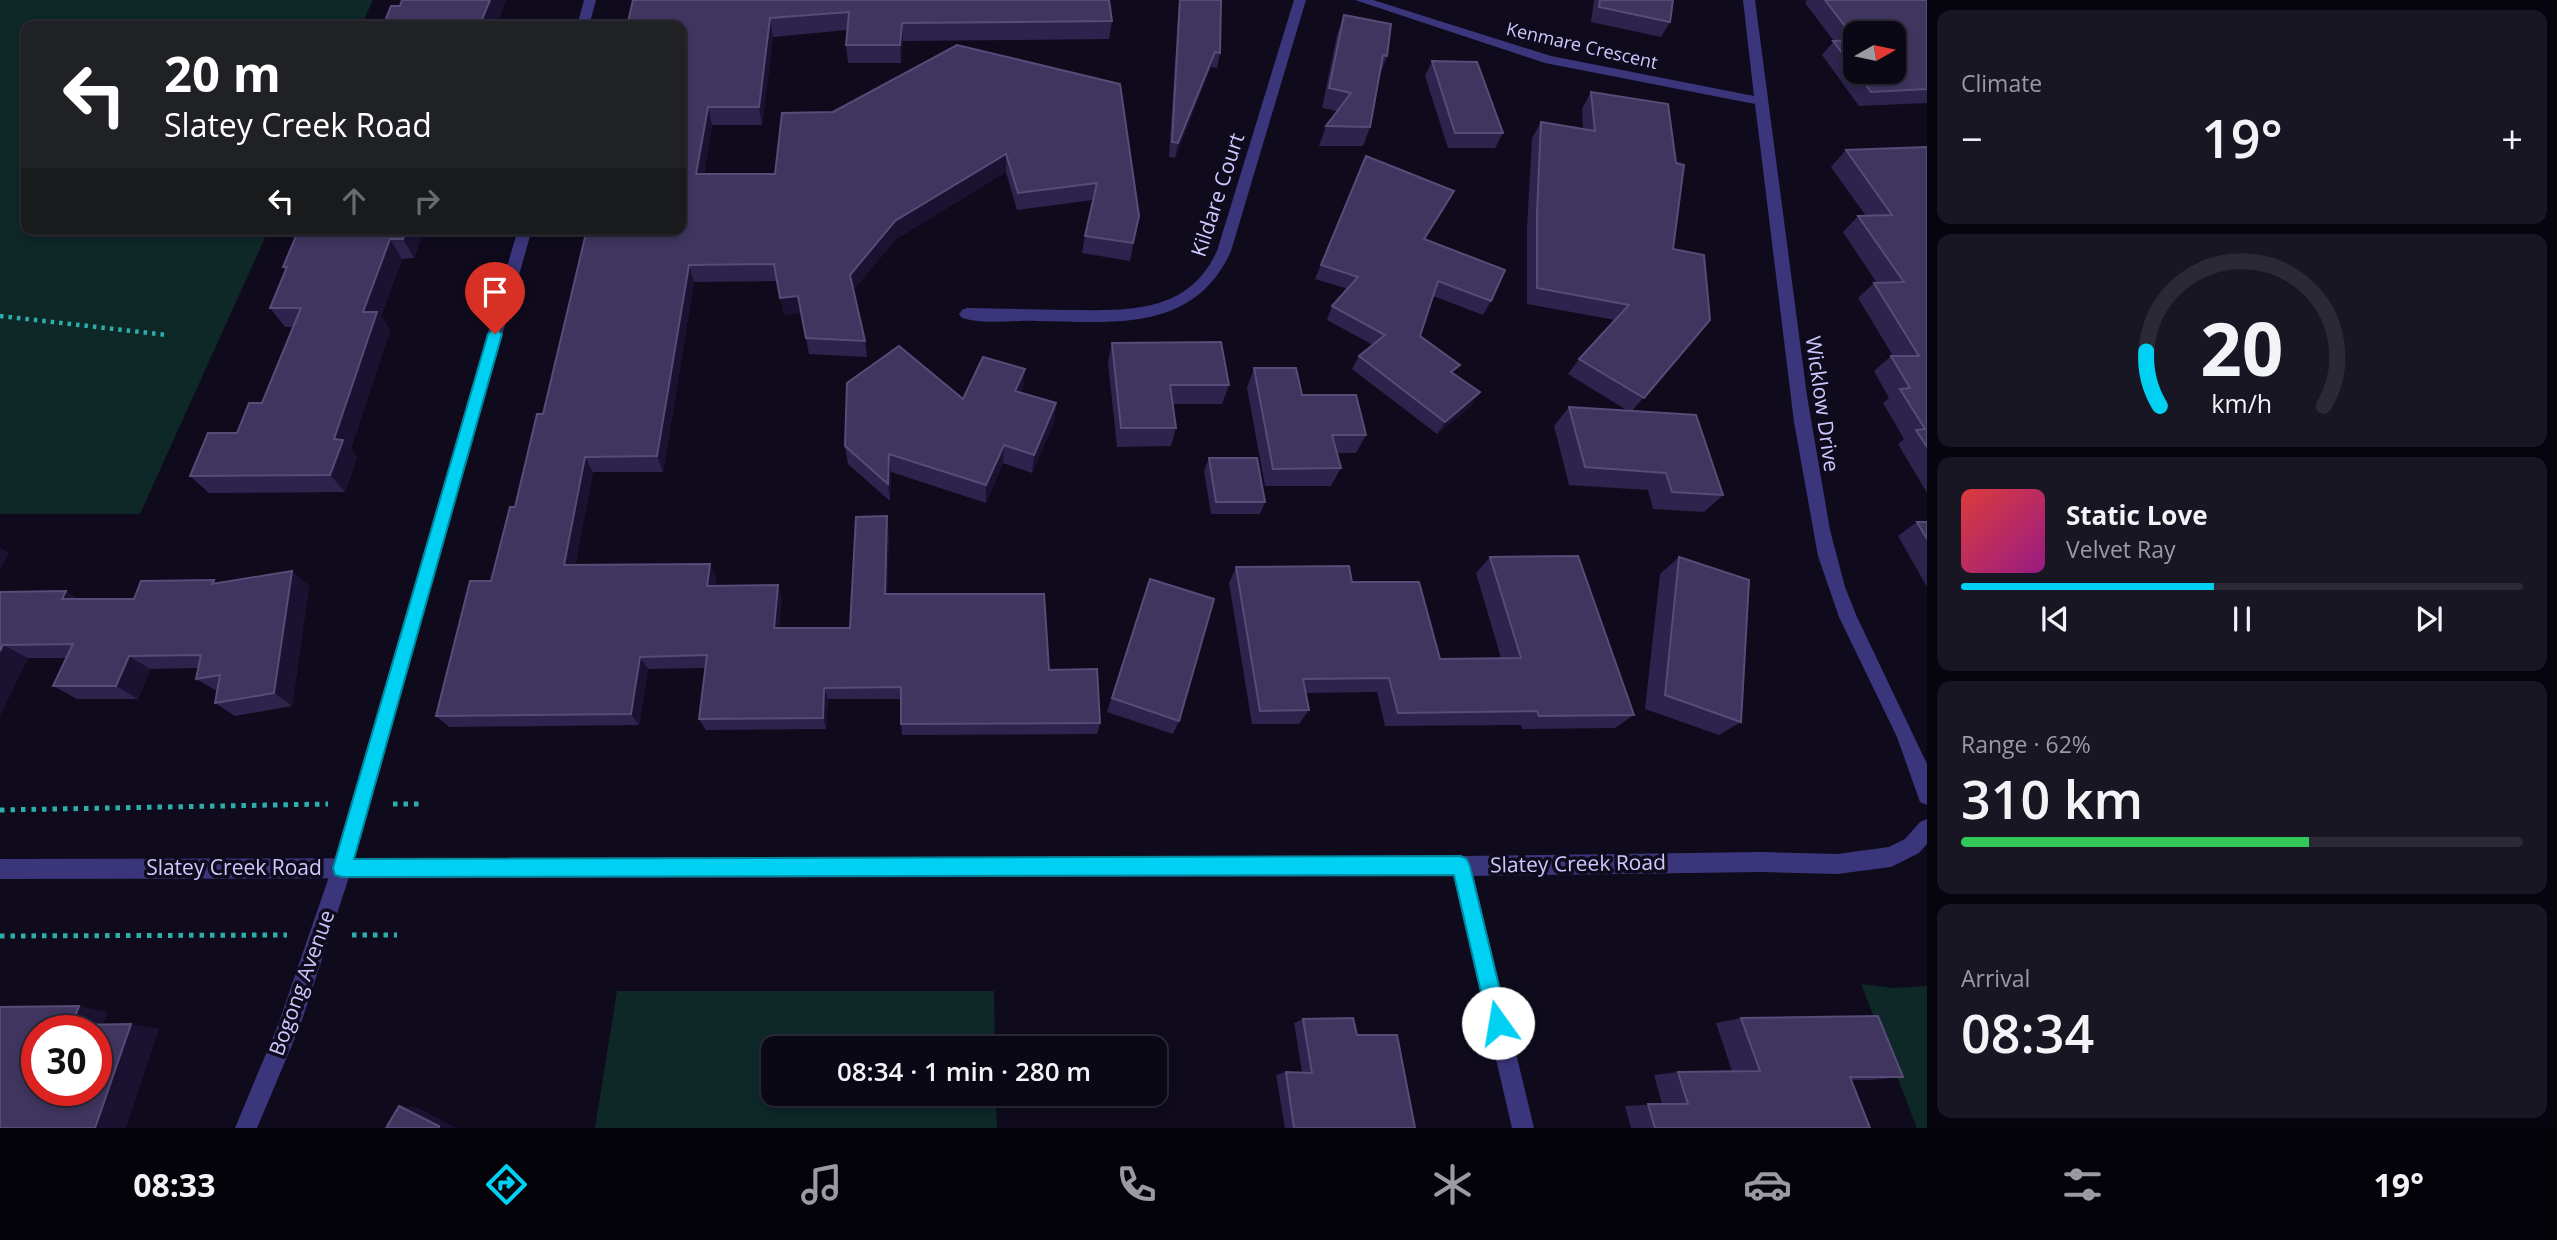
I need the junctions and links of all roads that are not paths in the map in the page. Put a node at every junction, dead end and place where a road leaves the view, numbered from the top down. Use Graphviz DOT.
graph roads {
  1 [pos="590,0"];
  2 [pos="1300,0"];
  3 [pos="1361,0"];
  4 [pos="1749,0"];
  5 [pos="584,21"];
  6 [pos="1760,101"];
  7 [pos="523,235"];
  8 [pos="967,314"];
  9 [pos="1927,795"];
  10 [pos="1927,829"];
  11 [pos="1461,866"];
  12 [pos="342,868"];
  13 [pos="0,869"];
  14 [pos="246,1128"];
  15 [pos="1523,1128"];
  1 -- 5 [label="street"];
  2 -- 8 [label="street, Kildare Court"];
  3 -- 6 [label="street, Kenmare Crescent"];
  4 -- 6 [label="street, Wicklow Drive"];
  6 -- 9 [label="street, Wicklow Drive"];
  7 -- 12 [label="street, Bogong Avenue"];
  10 -- 11 [label="street, Slatey Creek Road"];
  11 -- 12 [label="street, Slatey Creek Road"];
  11 -- 15 [label="street"];
  12 -- 13 [label="street, Slatey Creek Road"];
  12 -- 14 [label="street, Bogong Avenue"];
}
